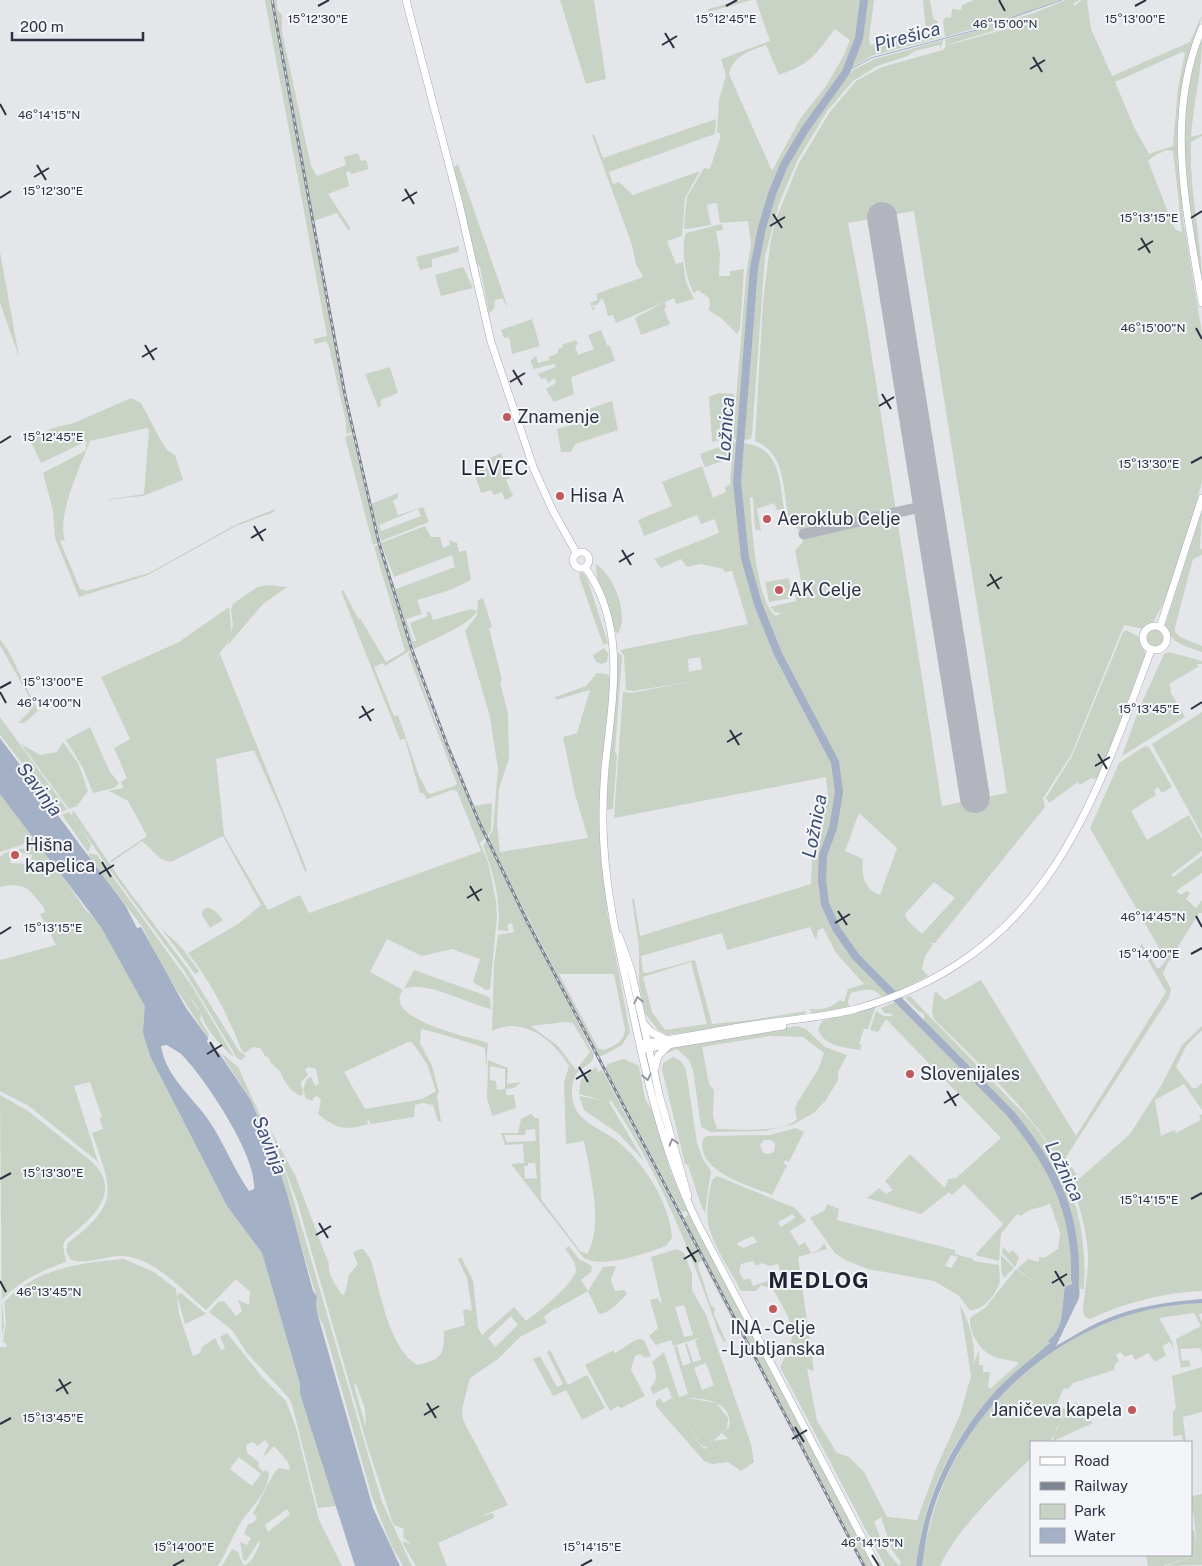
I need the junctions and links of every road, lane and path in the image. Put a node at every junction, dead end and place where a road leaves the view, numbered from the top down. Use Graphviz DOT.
graph roads {
  1 [pos="406,0"];
  2 [pos="1202,28"];
  3 [pos="1202,303"];
  4 [pos="1202,498"];
  5 [pos="578,554"];
  6 [pos="585,566"];
  7 [pos="1160,627"];
  8 [pos="1151,650"];
  9 [pos="611,906"];
  10 [pos="642,1018"];
  11 [pos="669,1042"];
  12 [pos="644,1046"];
  13 [pos="654,1073"];
  14 [pos="693,1214"];
  15 [pos="877,1566"];
  1 -- 5 [label="main road"];
  2 -- 3 [label="main road"];
  4 -- 7 [label="main road"];
  5 -- 6 [label="main road"];
  5 -- 6 [label="main road"];
  6 -- 9 [label="main road"];
  7 -- 8 [label="main road"];
  7 -- 8 [label="main road"];
  8 -- 11 [label="main road"];
  10 -- 9 [label="main road, one-way"];
  9 -- 12 [label="main road"];
  10 -- 11 [label="main road"];
  10 -- 12 [label="main road"];
  11 -- 12 [label="main road"];
  11 -- 13 [label="main road"];
  12 -- 13 [label="main road"];
  12 -- 14 [label="main road, one-way"];
  14 -- 13 [label="main road, one-way"];
  14 -- 15 [label="main road"];
}
